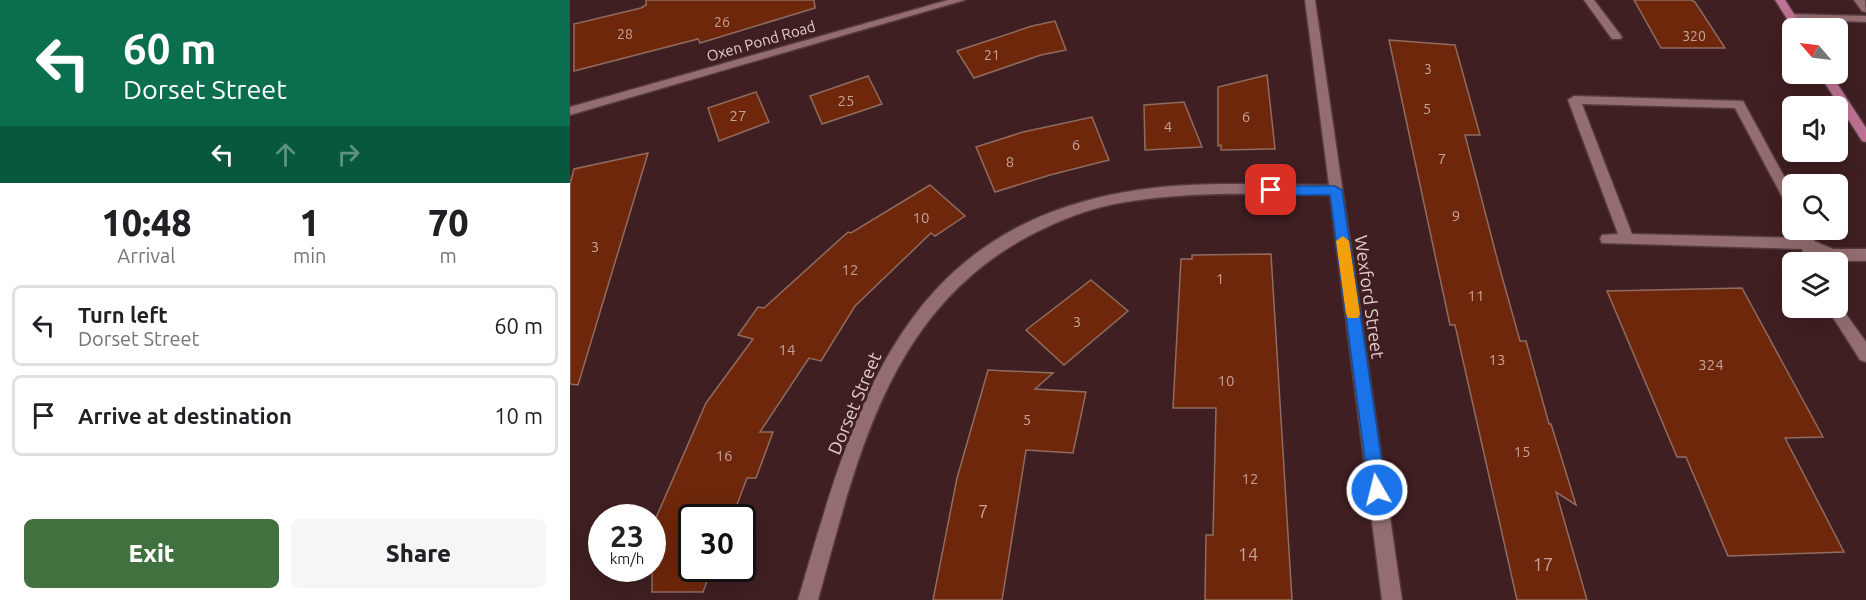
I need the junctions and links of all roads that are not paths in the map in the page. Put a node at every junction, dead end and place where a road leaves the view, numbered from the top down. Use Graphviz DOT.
graph roads {
  1 [pos="960,0"];
  2 [pos="1310,0"];
  3 [pos="1589,0"];
  4 [pos="1780,0"];
  5 [pos="1859,0"];
  6 [pos="1866,9"];
  7 [pos="1791,17"];
  8 [pos="1866,19"];
  9 [pos="1616,37"];
  10 [pos="1831,84"];
  11 [pos="570,111"];
  12 [pos="1866,138"];
  13 [pos="1782,184"];
  14 [pos="1335,190"];
  15 [pos="1782,237"];
  16 [pos="1607,239"];
  17 [pos="1628,240"];
  18 [pos="1810,240"];
  19 [pos="1866,255"];
  20 [pos="1842,318"];
  21 [pos="1866,355"];
  22 [pos="807,600"];
  23 [pos="1392,600"];
  1 -- 11 [label="street, Oxen Pond Road"];
  2 -- 14 [label="street, Wexford Street"];
  3 -- 9 [label="street"];
  4 -- 7 [label="main road"];
  5 -- 6 [label="street"];
  7 -- 8 [label="street"];
  10 -- 12 [label="main road"];
  13 -- 17 [label="street"];
  14 -- 22 [label="street, Dorset Street"];
  14 -- 23 [label="street, Wexford Street"];
  15 -- 17 [label="street"];
  16 -- 17 [label="street"];
  18 -- 19 [label="street"];
  20 -- 21 [label="street"];
}
